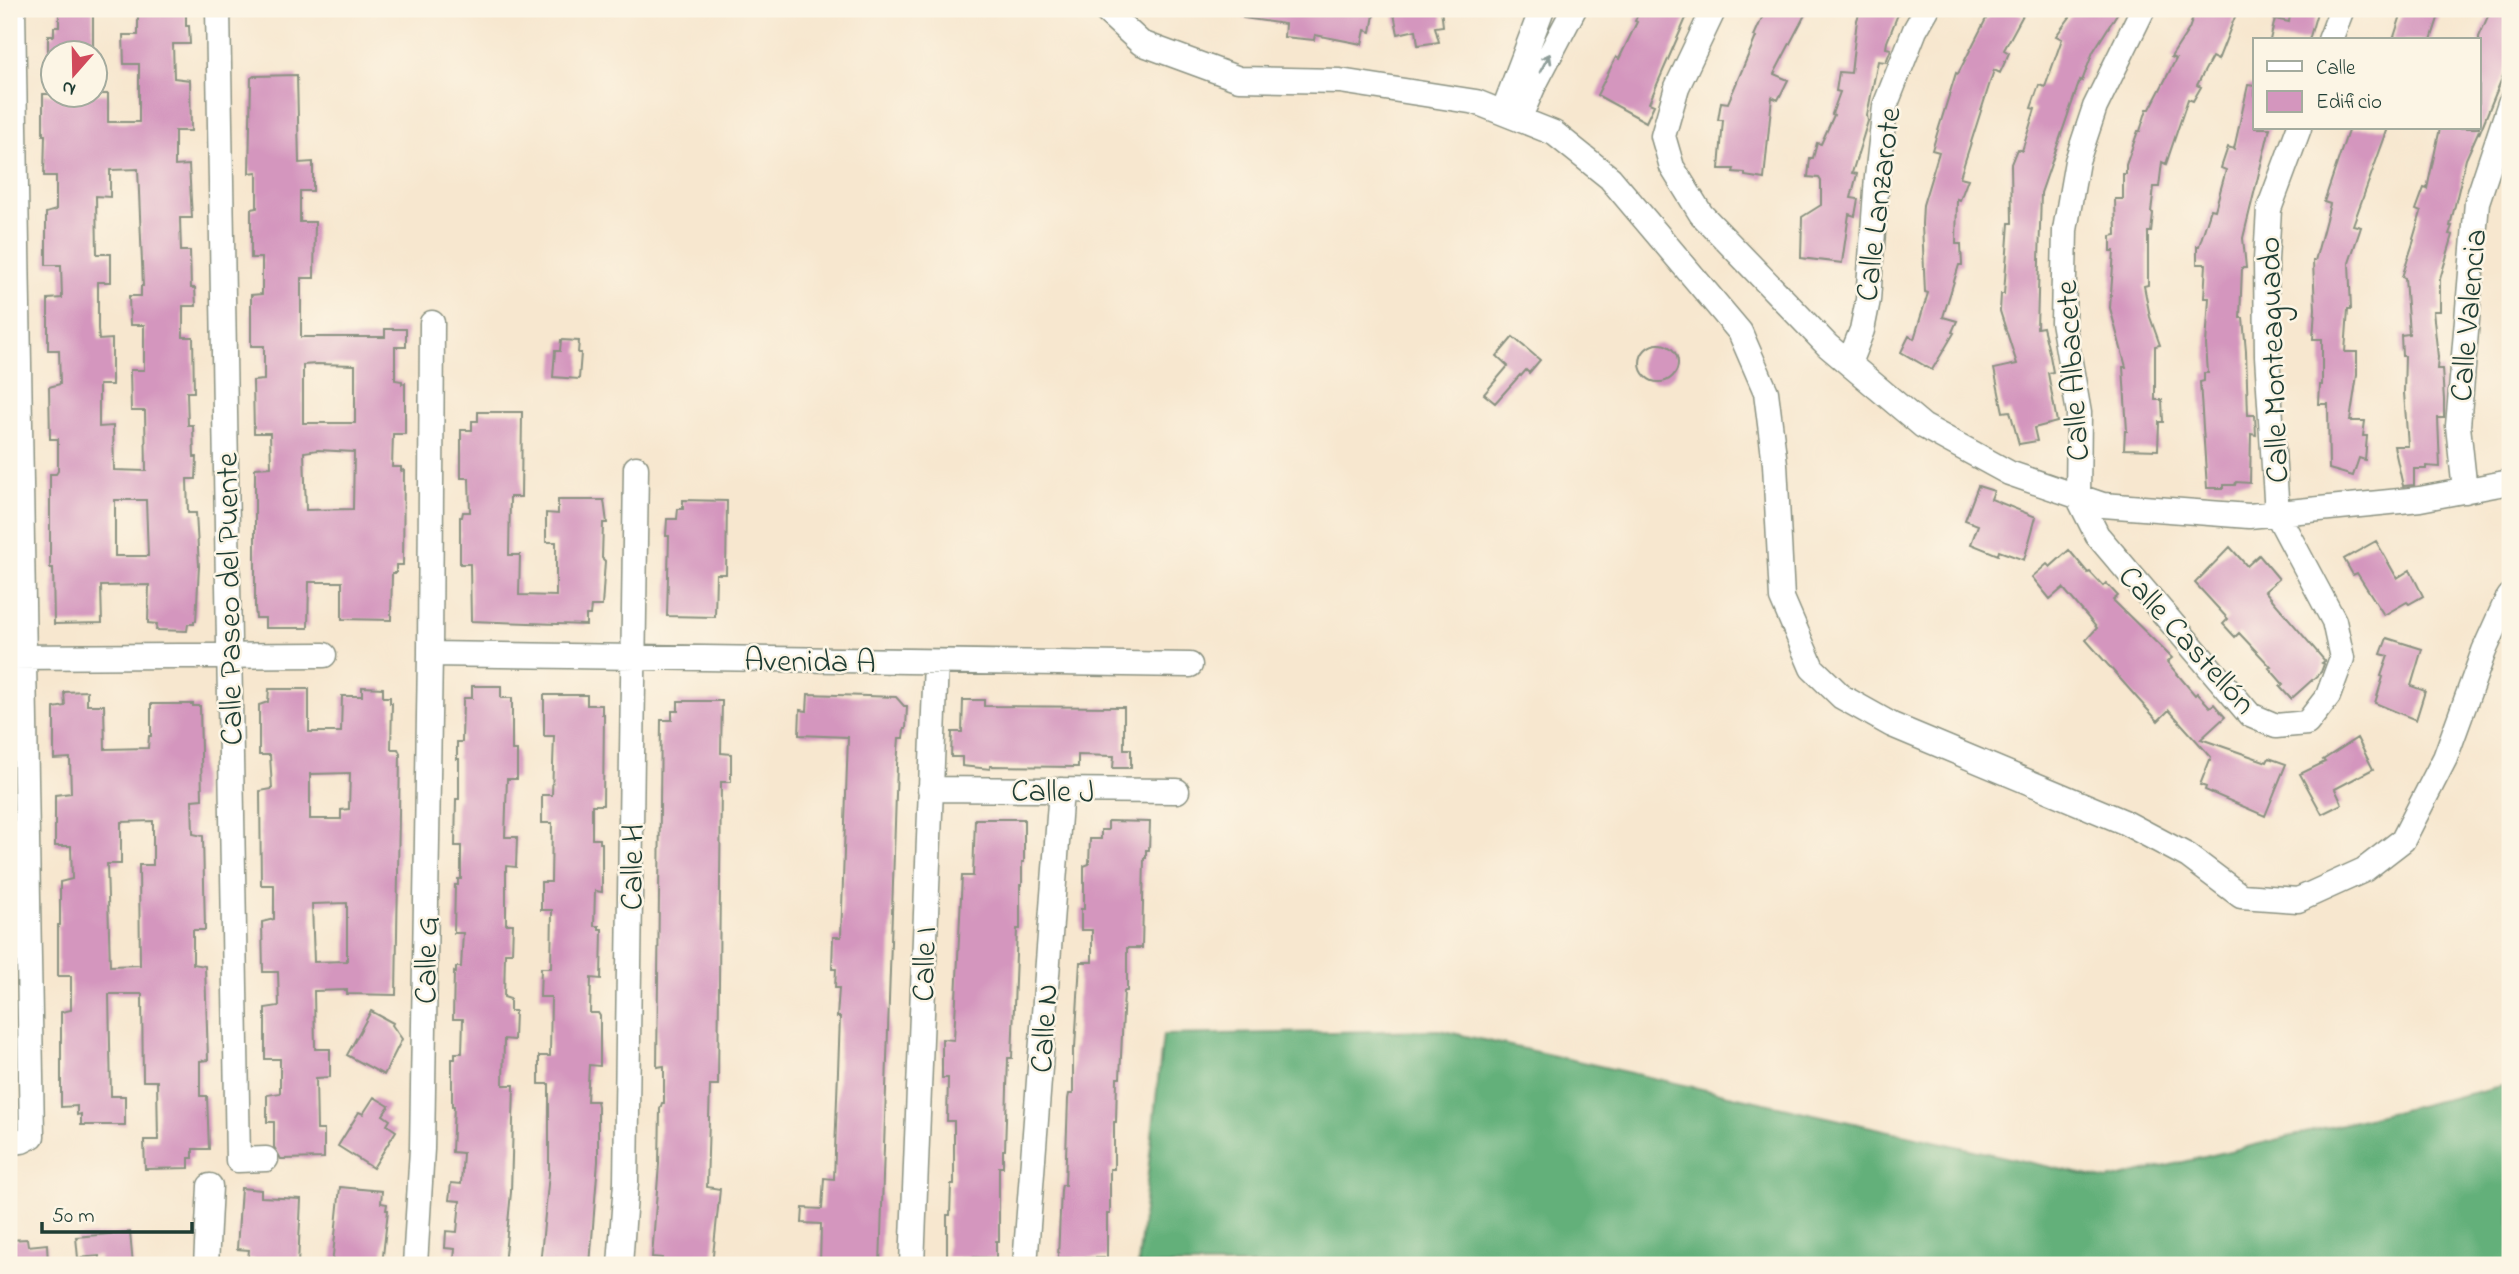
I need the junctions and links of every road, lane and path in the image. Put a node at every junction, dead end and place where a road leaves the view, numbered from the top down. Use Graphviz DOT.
graph roads {
  1 [pos="13,9"];
  2 [pos="218,9"];
  3 [pos="1104,9"];
  4 [pos="1542,9"];
  5 [pos="1574,9"];
  6 [pos="1714,9"];
  7 [pos="1927,9"];
  8 [pos="2143,9"];
  9 [pos="2342,9"];
  10 [pos="2331,38"];
  11 [pos="2510,103"];
  12 [pos="1511,116"];
  13 [pos="2298,130"];
  14 [pos="432,323"];
  15 [pos="1849,363"];
  16 [pos="636,468"];
  17 [pos="2510,482"];
  18 [pos="2465,491"];
  19 [pos="2078,497"];
  20 [pos="2277,514"];
  21 [pos="2510,596"];
  22 [pos="228,654"];
  23 [pos="430,654"];
  24 [pos="324,655"];
  25 [pos="16,657"];
  26 [pos="633,657"];
  27 [pos="936,662"];
  28 [pos="1190,665"];
  29 [pos="930,789"];
  30 [pos="1061,790"];
  31 [pos="1177,791"];
  32 [pos="9,1143"];
  33 [pos="267,1159"];
  34 [pos="210,1186"];
  35 [pos="206,1265"];
  36 [pos="415,1265"];
  37 [pos="620,1265"];
  38 [pos="912,1265"];
  39 [pos="1025,1265"];
  1 -- 25 [label="street"];
  2 -- 22 [label="street, Calle Paseo del Puente"];
  3 -- 12 [label="street"];
  4 -- 12 [label="street"];
  12 -- 5 [label="street, one-way"];
  6 -- 15 [label="street"];
  7 -- 15 [label="street, Calle Lanzarote"];
  8 -- 19 [label="street, Calle Albacete"];
  9 -- 10 [label="street"];
  11 -- 18 [label="street, Calle Valencia"];
  12 -- 21 [label="street"];
  13 -- 20 [label="street, Calle Monteaguado"];
  14 -- 23 [label="street, Calle G"];
  15 -- 19 [label="street"];
  16 -- 26 [label="street, Calle H"];
  17 -- 18 [label="street"];
  18 -- 20 [label="street"];
  19 -- 20 [label="street"];
  19 -- 20 [label="street, Calle Castellón"];
  22 -- 24 [label="street"];
  22 -- 25 [label="street"];
  22 -- 33 [label="street, Calle Paseo del Puente"];
  23 -- 26 [label="street, Avenida A"];
  23 -- 36 [label="street, Calle G"];
  25 -- 32 [label="street"];
  26 -- 27 [label="street, Avenida A"];
  26 -- 37 [label="street, Calle H"];
  27 -- 28 [label="street, Avenida A"];
  27 -- 29 [label="street, Calle I"];
  29 -- 30 [label="street, Calle J"];
  29 -- 38 [label="street, Calle I"];
  30 -- 31 [label="street, Calle J"];
  30 -- 39 [label="street, Calle N"];
  34 -- 35 [label="street"];
}
